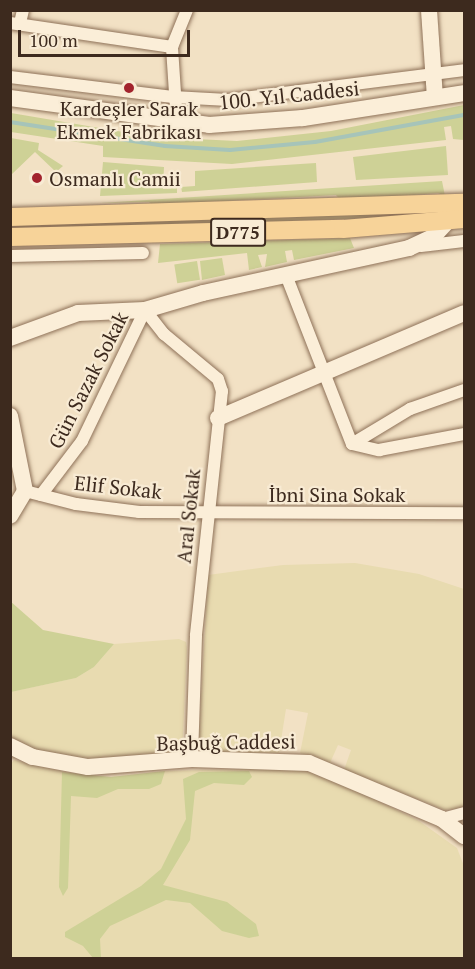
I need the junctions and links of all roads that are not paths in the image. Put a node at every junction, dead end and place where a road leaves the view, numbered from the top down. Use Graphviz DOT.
graph roads {
  1 [pos="187,10"];
  2 [pos="429,10"];
  3 [pos="18,19"];
  4 [pos="171,47"];
  5 [pos="465,70"];
  6 [pos="434,74"];
  7 [pos="10,77"];
  8 [pos="465,93"];
  9 [pos="173,97"];
  10 [pos="435,97"];
  11 [pos="10,98"];
  12 [pos="177,123"];
  13 [pos="460,213"];
  14 [pos="10,217"];
  15 [pos="71,236"];
  16 [pos="10,237"];
  17 [pos="465,241"];
  18 [pos="409,248"];
  19 [pos="143,253"];
  20 [pos="71,255"];
  21 [pos="10,256"];
  22 [pos="286,275"];
  23 [pos="145,310"];
  24 [pos="465,313"];
  25 [pos="10,338"];
  26 [pos="325,372"];
  27 [pos="465,390"];
  28 [pos="10,416"];
  29 [pos="218,418"];
  30 [pos="465,434"];
  31 [pos="352,444"];
  32 [pos="33,493"];
  33 [pos="208,511"];
  34 [pos="465,513"];
  35 [pos="10,516"];
  36 [pos="10,746"];
  37 [pos="192,759"];
  38 [pos="465,813"];
  39 [pos="442,819"];
  40 [pos="465,836"];
  1 -- 4 [label="street"];
  2 -- 6 [label="street"];
  3 -- 4 [label="street"];
  4 -- 9 [label="street"];
  5 -- 6 [label="street, 100. Yıl Caddesi"];
  6 -- 9 [label="street, 100. Yıl Caddesi"];
  6 -- 10 [label="street"];
  7 -- 9 [label="street, 100. Yıl Caddesi"];
  8 -- 10 [label="street, 100. Yıl Caddesi"];
  9 -- 12 [label="street"];
  10 -- 12 [label="street, 100. Yıl Caddesi"];
  11 -- 12 [label="street, 100. Yıl Caddesi"];
  13 -- 14 [label="main road, D775"];
  13 -- 15 [label="main road, D775"];
  13 -- 18 [label="street"];
  15 -- 16 [label="main road, D775"];
  15 -- 20 [label="street"];
  17 -- 18 [label="street"];
  18 -- 22 [label="street"];
  19 -- 20 [label="street"];
  20 -- 21 [label="street"];
  22 -- 23 [label="street"];
  22 -- 26 [label="street"];
  23 -- 25 [label="street"];
  23 -- 29 [label="street, Aral Sokak"];
  23 -- 32 [label="street, Gün Sazak Sokak"];
  24 -- 26 [label="street"];
  26 -- 29 [label="street"];
  26 -- 31 [label="street"];
  27 -- 31 [label="street"];
  28 -- 32 [label="street"];
  29 -- 33 [label="street, Aral Sokak"];
  30 -- 31 [label="street"];
  32 -- 33 [label="street, Elif Sokak"];
  32 -- 35 [label="street"];
  33 -- 34 [label="street, İbni Sina Sokak"];
  33 -- 37 [label="street, Aral Sokak"];
  36 -- 37 [label="street, Başbuğ Caddesi"];
  37 -- 39 [label="street, Başbuğ Caddesi"];
  38 -- 39 [label="street"];
  39 -- 40 [label="street, Başbuğ Caddesi"];
}
